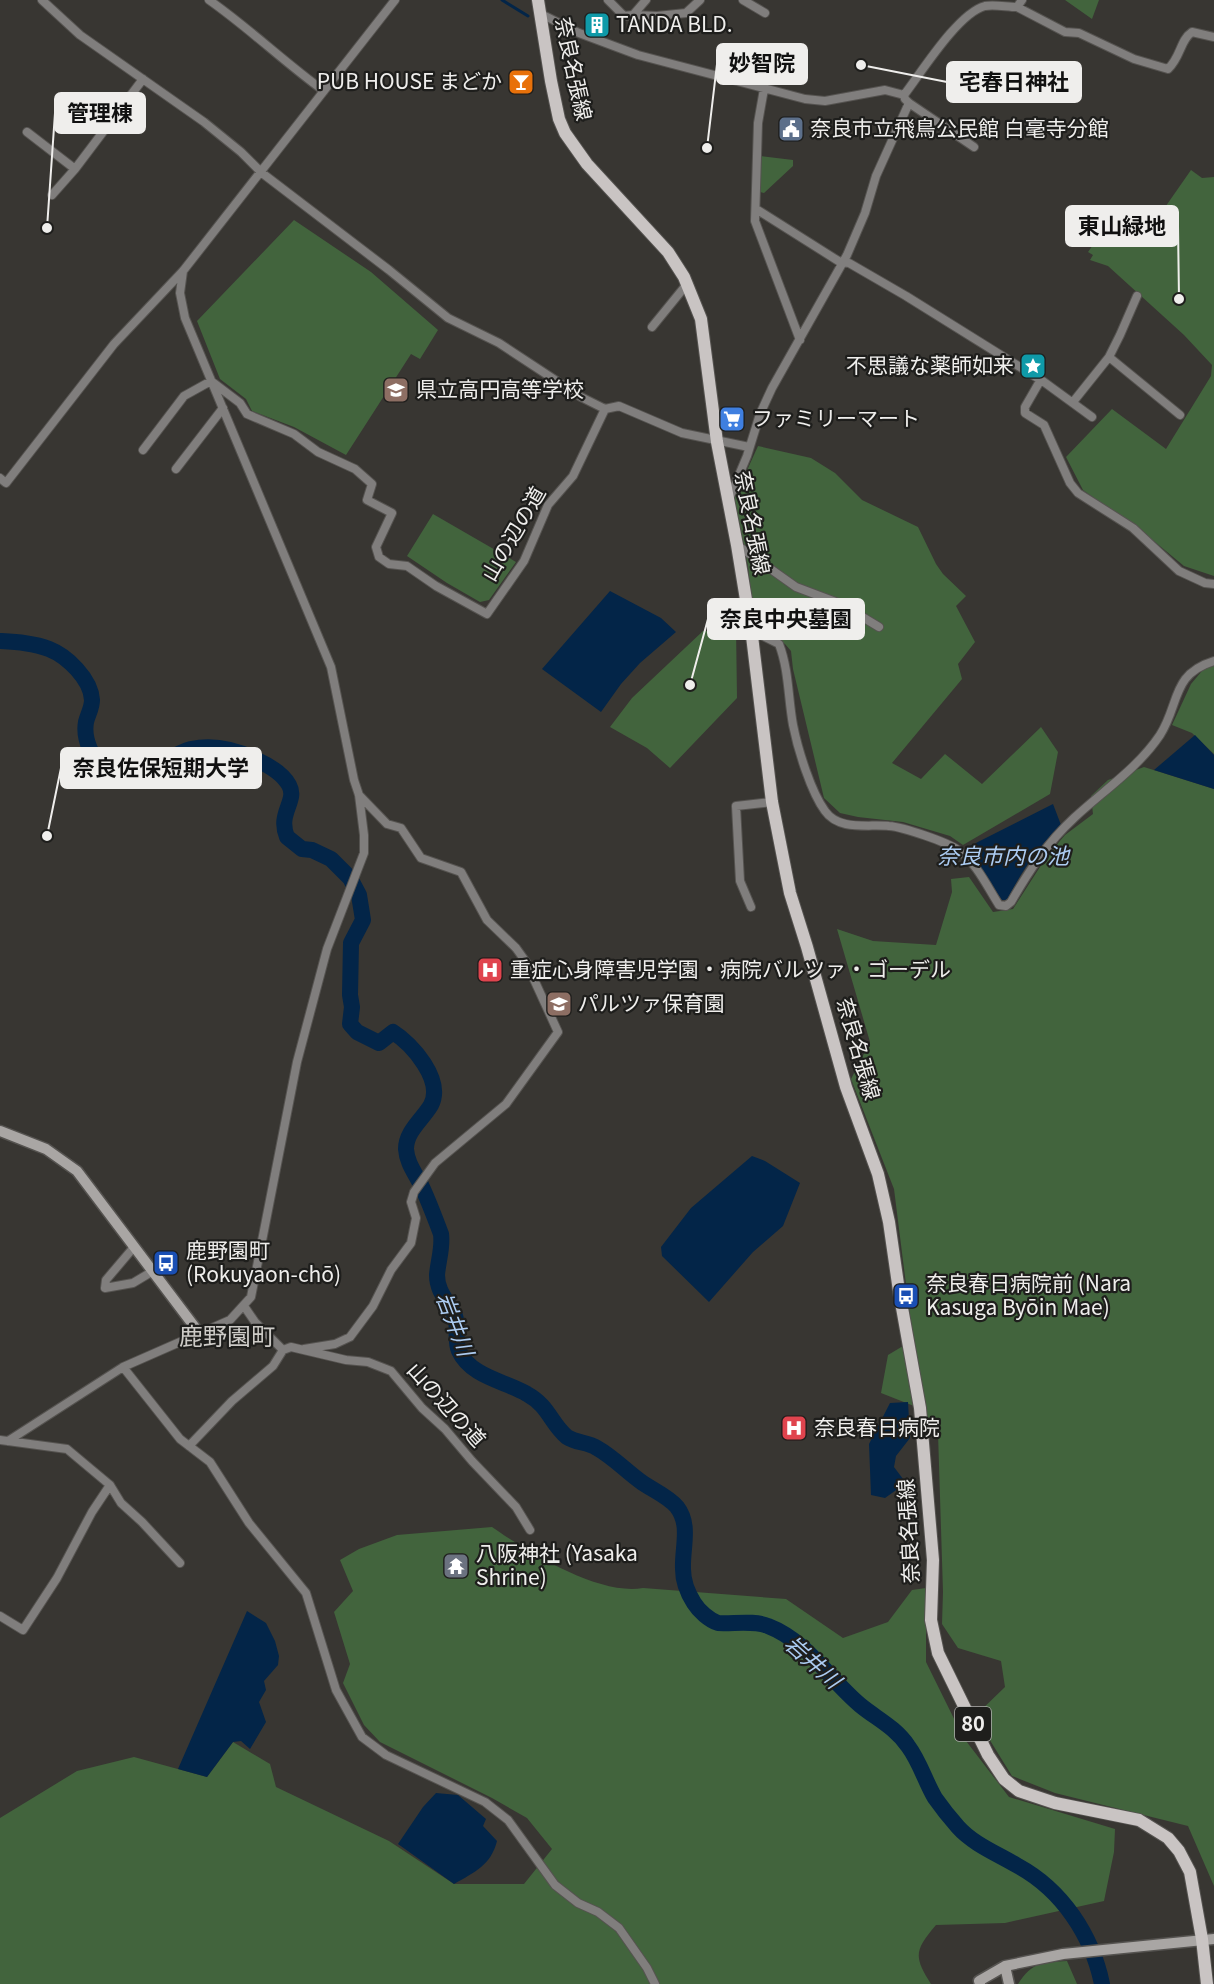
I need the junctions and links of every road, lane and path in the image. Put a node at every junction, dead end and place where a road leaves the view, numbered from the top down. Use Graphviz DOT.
graph roads {
  1 [pos="42,0"];
  2 [pos="209,0"];
  3 [pos="395,0"];
  4 [pos="538,0"];
  5 [pos="608,0"];
  6 [pos="646,0"];
  7 [pos="700,0"];
  8 [pos="743,0"];
  9 [pos="1019,4"];
  10 [pos="541,14"];
  11 [pos="765,14"];
  12 [pos="633,15"];
  13 [pos="1214,37"];
  14 [pos="143,79"];
  15 [pos="765,89"];
  16 [pos="324,91"];
  17 [pos="904,95"];
  18 [pos="909,103"];
  19 [pos="27,132"];
  20 [pos="974,147"];
  21 [pos="75,169"];
  22 [pos="261,173"];
  23 [pos="52,195"];
  24 [pos="756,209"];
  25 [pos="843,263"];
  26 [pos="183,271"];
  27 [pos="687,284"];
  28 [pos="1137,296"];
  29 [pos="652,327"];
  30 [pos="800,340"];
  31 [pos="1109,357"];
  32 [pos="211,381"];
  33 [pos="1040,381"];
  34 [pos="1073,402"];
  35 [pos="223,408"];
  36 [pos="605,409"];
  37 [pos="1180,415"];
  38 [pos="1092,417"];
  39 [pos="717,442"];
  40 [pos="749,447"];
  41 [pos="143,450"];
  42 [pos="176,470"];
  43 [pos="0,478"];
  44 [pos="728,501"];
  45 [pos="737,545"];
  46 [pos="1214,584"];
  47 [pos="879,627"];
  48 [pos="752,636"];
  49 [pos="1214,661"];
  50 [pos="359,795"];
  51 [pos="772,802"];
  52 [pos="751,907"];
  53 [pos="0,1131"];
  54 [pos="134,1247"];
  55 [pos="153,1271"];
  56 [pos="244,1306"];
  57 [pos="200,1334"];
  58 [pos="304,1349"];
  59 [pos="283,1350"];
  60 [pos="123,1367"];
  61 [pos="4,1441"];
  62 [pos="189,1446"];
  63 [pos="110,1485"];
  64 [pos="530,1530"];
  65 [pos="180,1563"];
  66 [pos="0,1616"];
  67 [pos="1208,1939"];
  68 [pos="1005,1966"];
  69 [pos="655,1984"];
  70 [pos="980,1984"];
  71 [pos="1009,1984"];
  72 [pos="1206,1984"];
  1 -- 14 [label="street"];
  2 -- 16 [label="street"];
  3 -- 16 [label="street"];
  4 -- 10 [label="main road, 奈良名張線 / 80"];
  5 -- 12 [label="street"];
  6 -- 12 [label="street"];
  7 -- 12 [label="street"];
  8 -- 11 [label="street"];
  9 -- 13 [label="street"];
  9 -- 17 [label="street"];
  10 -- 15 [label="street"];
  10 -- 27 [label="main road, 奈良名張線 / 80"];
  14 -- 21 [label="street"];
  14 -- 22 [label="street"];
  15 -- 17 [label="street"];
  15 -- 24 [label="street"];
  16 -- 22 [label="street"];
  17 -- 18 [label="street"];
  18 -- 20 [label="street"];
  18 -- 25 [label="street"];
  19 -- 21 [label="street"];
  21 -- 23 [label="street"];
  22 -- 26 [label="street"];
  22 -- 36 [label="street"];
  24 -- 25 [label="street"];
  24 -- 30 [label="street"];
  25 -- 30 [label="street"];
  25 -- 33 [label="street"];
  26 -- 32 [label="street"];
  26 -- 43 [label="street"];
  27 -- 29 [label="street"];
  27 -- 39 [label="main road, 奈良名張線 / 80"];
  28 -- 31 [label="street"];
  30 -- 40 [label="street"];
  31 -- 34 [label="street"];
  31 -- 37 [label="street"];
  32 -- 35 [label="street"];
  32 -- 36 [label="street, 山の辺の道"];
  32 -- 41 [label="street"];
  33 -- 34 [label="street"];
  33 -- 46 [label="street"];
  34 -- 38 [label="street"];
  35 -- 42 [label="street"];
  35 -- 50 [label="street"];
  36 -- 39 [label="street"];
  39 -- 40 [label="street"];
  39 -- 44 [label="main road, 奈良名張線 / 80"];
  40 -- 44 [label="street"];
  44 -- 45 [label="main road, 奈良名張線 / 80"];
  45 -- 47 [label="street"];
  45 -- 48 [label="main road, 奈良名張線 / 80"];
  48 -- 49 [label="street"];
  48 -- 51 [label="main road, 奈良名張線 / 80"];
  50 -- 56 [label="street"];
  50 -- 58 [label="street"];
  51 -- 52 [label="street"];
  51 -- 67 [label="main road, 奈良名張線 / 80"];
  53 -- 54 [label="street"];
  54 -- 55 [label="street"];
  54 -- 55 [label="street"];
  55 -- 57 [label="street"];
  56 -- 57 [label="street"];
  56 -- 59 [label="street"];
  57 -- 60 [label="street"];
  58 -- 59 [label="street"];
  58 -- 64 [label="street, 山の辺の道"];
  59 -- 62 [label="street"];
  60 -- 61 [label="street"];
  60 -- 62 [label="street"];
  61 -- 63 [label="street"];
  62 -- 69 [label="street"];
  63 -- 65 [label="street"];
  63 -- 66 [label="street"];
  67 -- 68 [label="street"];
  67 -- 72 [label="main road, 奈良名張線 / 80"];
  68 -- 70 [label="street"];
  68 -- 71 [label="street"];
}
